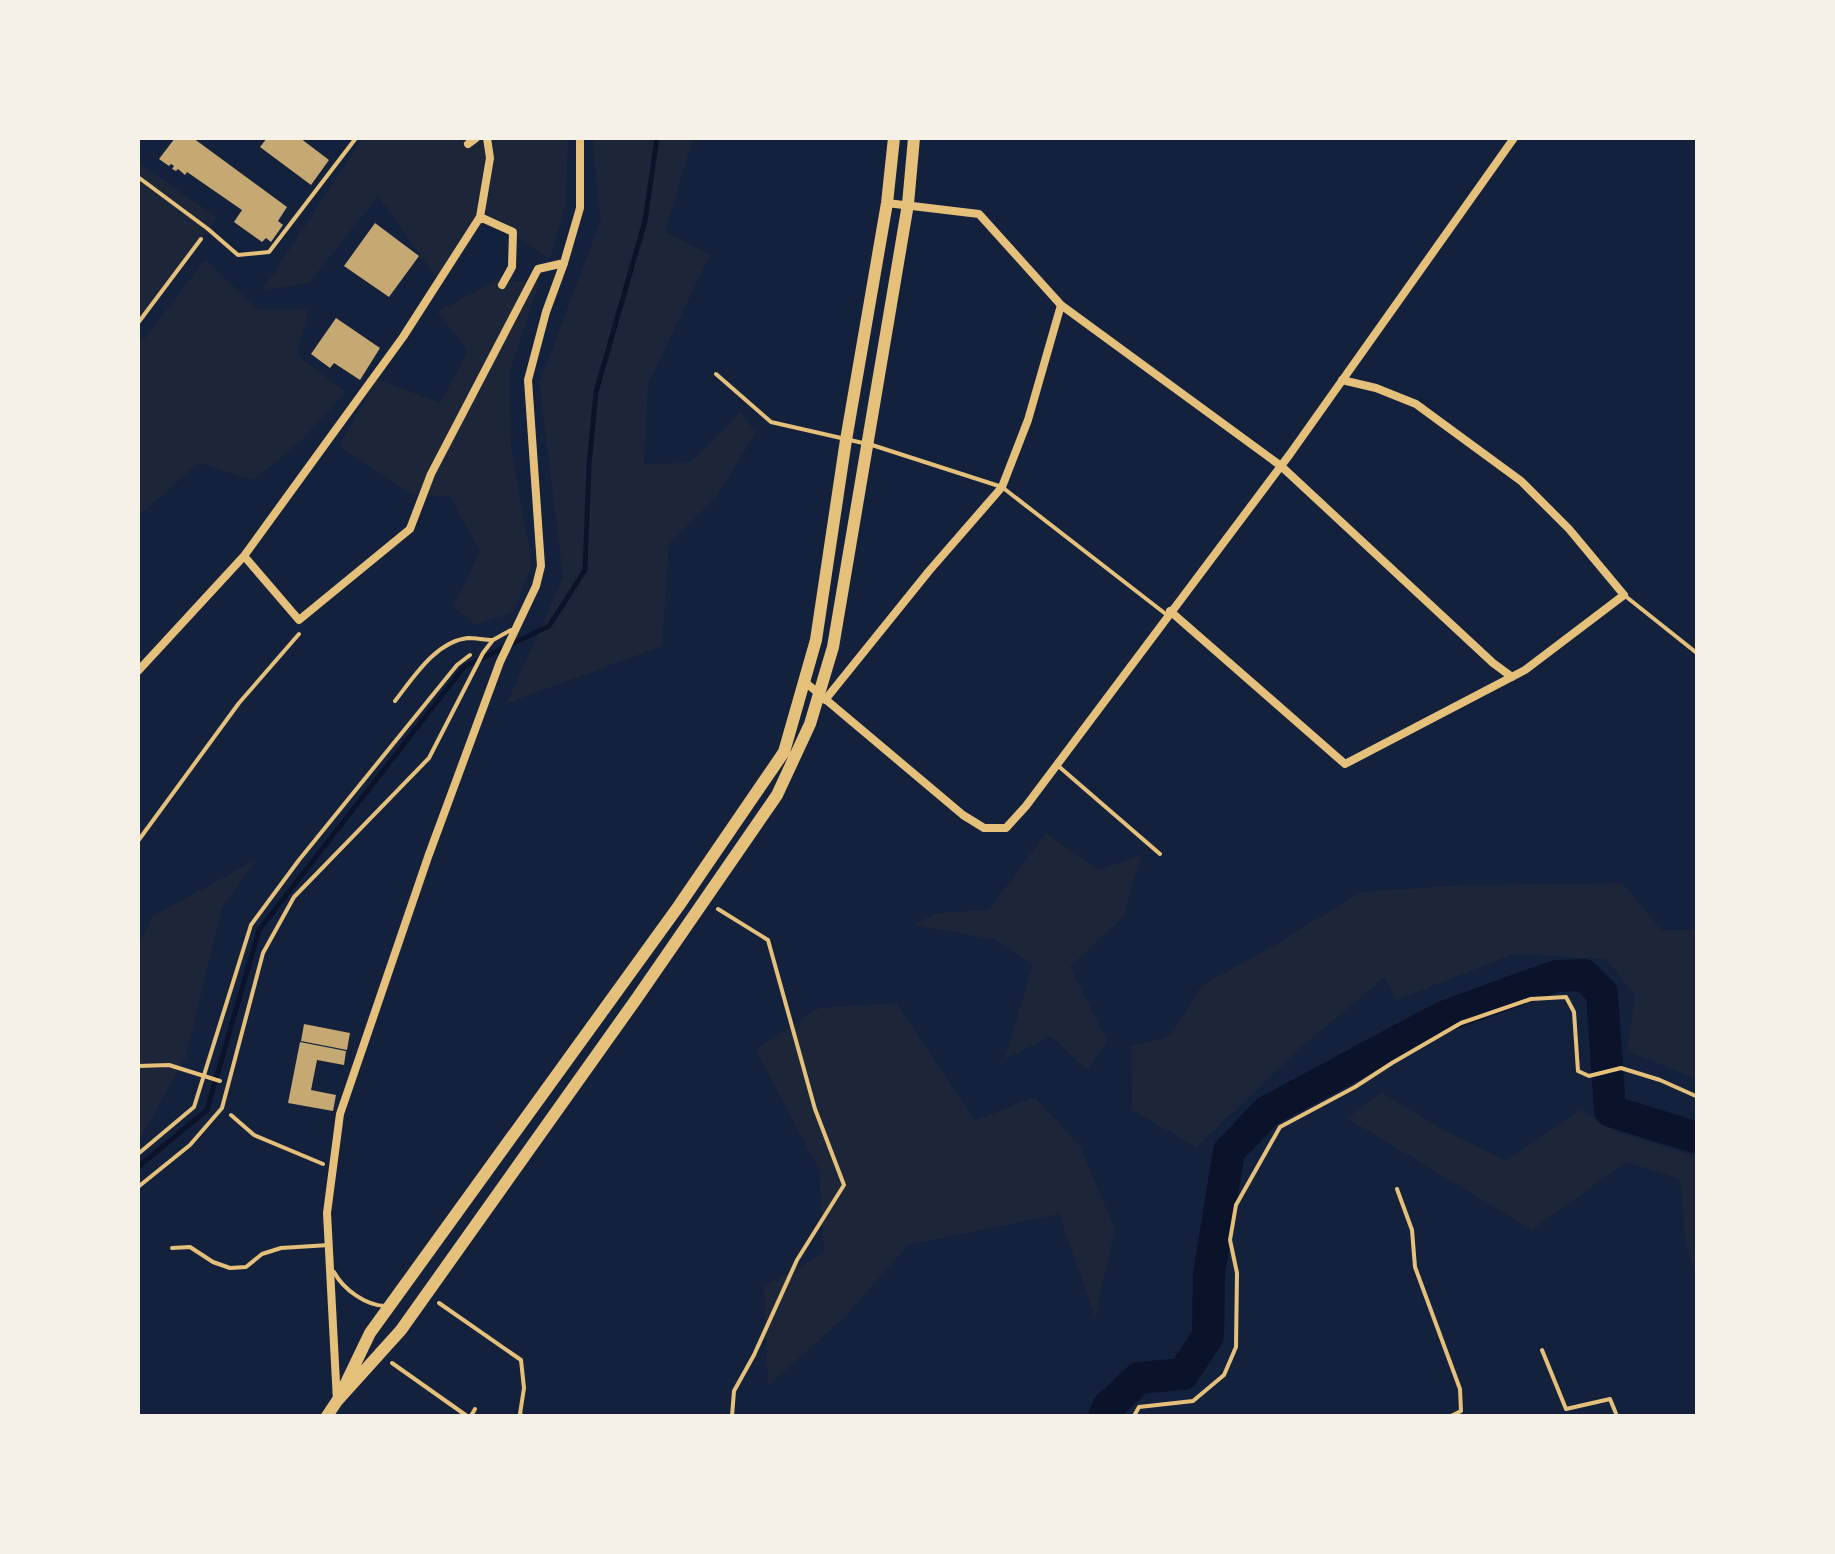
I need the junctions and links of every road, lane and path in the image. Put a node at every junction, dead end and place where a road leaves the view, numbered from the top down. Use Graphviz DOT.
graph roads {
  1 [pos="354,138"];
  2 [pos="486,138"];
  3 [pos="580,138"];
  4 [pos="894,138"];
  5 [pos="914,138"];
  6 [pos="1514,138"];
  7 [pos="138,177"];
  8 [pos="887,203"];
  9 [pos="908,204"];
  10 [pos="480,217"];
  11 [pos="208,229"];
  12 [pos="564,264"];
  13 [pos="502,285"];
  14 [pos="1062,304"];
  15 [pos="138,323"];
  16 [pos="716,374"];
  17 [pos="1342,380"];
  18 [pos="846,440"];
  19 [pos="868,444"];
  20 [pos="1281,466"];
  21 [pos="1002,487"];
  22 [pos="244,556"];
  23 [pos="1624,595"];
  24 [pos="1169,613"];
  25 [pos="299,620"];
  26 [pos="517,626"];
  27 [pos="493,640"];
  28 [pos="1698,654"];
  29 [pos="138,671"];
  30 [pos="1512,677"];
  31 [pos="805,682"];
  32 [pos="821,697"];
  33 [pos="395,701"];
  34 [pos="1056,764"];
  35 [pos="138,840"];
  36 [pos="1160,854"];
  37 [pos="705,900"];
  38 [pos="138,1066"];
  39 [pos="222,1082"];
  40 [pos="1698,1097"];
  41 [pos="222,1108"];
  42 [pos="332,1168"];
  43 [pos="138,1187"];
  44 [pos="1397,1190"];
  45 [pos="328,1245"];
  46 [pos="172,1248"];
  47 [pos="330,1262"];
  48 [pos="427,1294"];
  49 [pos="390,1306"];
  50 [pos="1542,1350"];
  51 [pos="380,1354"];
  52 [pos="338,1401"];
  53 [pos="475,1409"];
  54 [pos="327,1416"];
  55 [pos="468,1416"];
  56 [pos="522,1416"];
  57 [pos="732,1416"];
  58 [pos="1134,1416"];
  59 [pos="1451,1416"];
  60 [pos="1617,1416"];
  1 -- 11 [label="lane"];
  2 -- 10 [label="street"];
  3 -- 12 [label="street"];
  4 -- 8 [label="main road"];
  5 -- 9 [label="main road"];
  6 -- 17 [label="street"];
  7 -- 11 [label="lane"];
  8 -- 9 [label="street"];
  8 -- 18 [label="main road"];
  9 -- 14 [label="street"];
  9 -- 19 [label="main road"];
  10 -- 13 [label="street"];
  10 -- 22 [label="street"];
  11 -- 15 [label="path"];
  12 -- 25 [label="street"];
  12 -- 26 [label="street"];
  14 -- 20 [label="street"];
  14 -- 21 [label="street"];
  16 -- 18 [label="lane"];
  17 -- 20 [label="street"];
  17 -- 23 [label="street"];
  18 -- 19 [label="lane"];
  18 -- 31 [label="main road"];
  19 -- 21 [label="lane"];
  19 -- 32 [label="main road"];
  20 -- 24 [label="street"];
  20 -- 30 [label="street"];
  21 -- 24 [label="lane"];
  21 -- 32 [label="street"];
  22 -- 25 [label="street"];
  22 -- 29 [label="street"];
  23 -- 28 [label="lane"];
  23 -- 30 [label="street"];
  24 -- 30 [label="street"];
  24 -- 34 [label="street"];
  25 -- 35 [label="path"];
  26 -- 27 [label="lane"];
  26 -- 42 [label="street"];
  27 -- 33 [label="lane"];
  27 -- 41 [label="lane"];
  31 -- 32 [label="street"];
  31 -- 49 [label="main road"];
  32 -- 34 [label="street"];
  32 -- 37 [label="main road"];
  34 -- 36 [label="lane"];
  37 -- 48 [label="main road"];
  37 -- 57 [label="path"];
  38 -- 39 [label="path"];
  40 -- 58 [label="lane"];
  41 -- 42 [label="path"];
  41 -- 43 [label="lane"];
  42 -- 45 [label="street"];
  44 -- 59 [label="lane"];
  45 -- 46 [label="lane"];
  45 -- 47 [label="street"];
  47 -- 49 [label="lane"];
  47 -- 52 [label="street"];
  48 -- 51 [label="main road"];
  48 -- 56 [label="path"];
  49 -- 52 [label="main road"];
  50 -- 60 [label="lane"];
  51 -- 52 [label="main road"];
  51 -- 55 [label="path"];
  52 -- 54 [label="main road"];
  53 -- 55 [label="path"];
}
